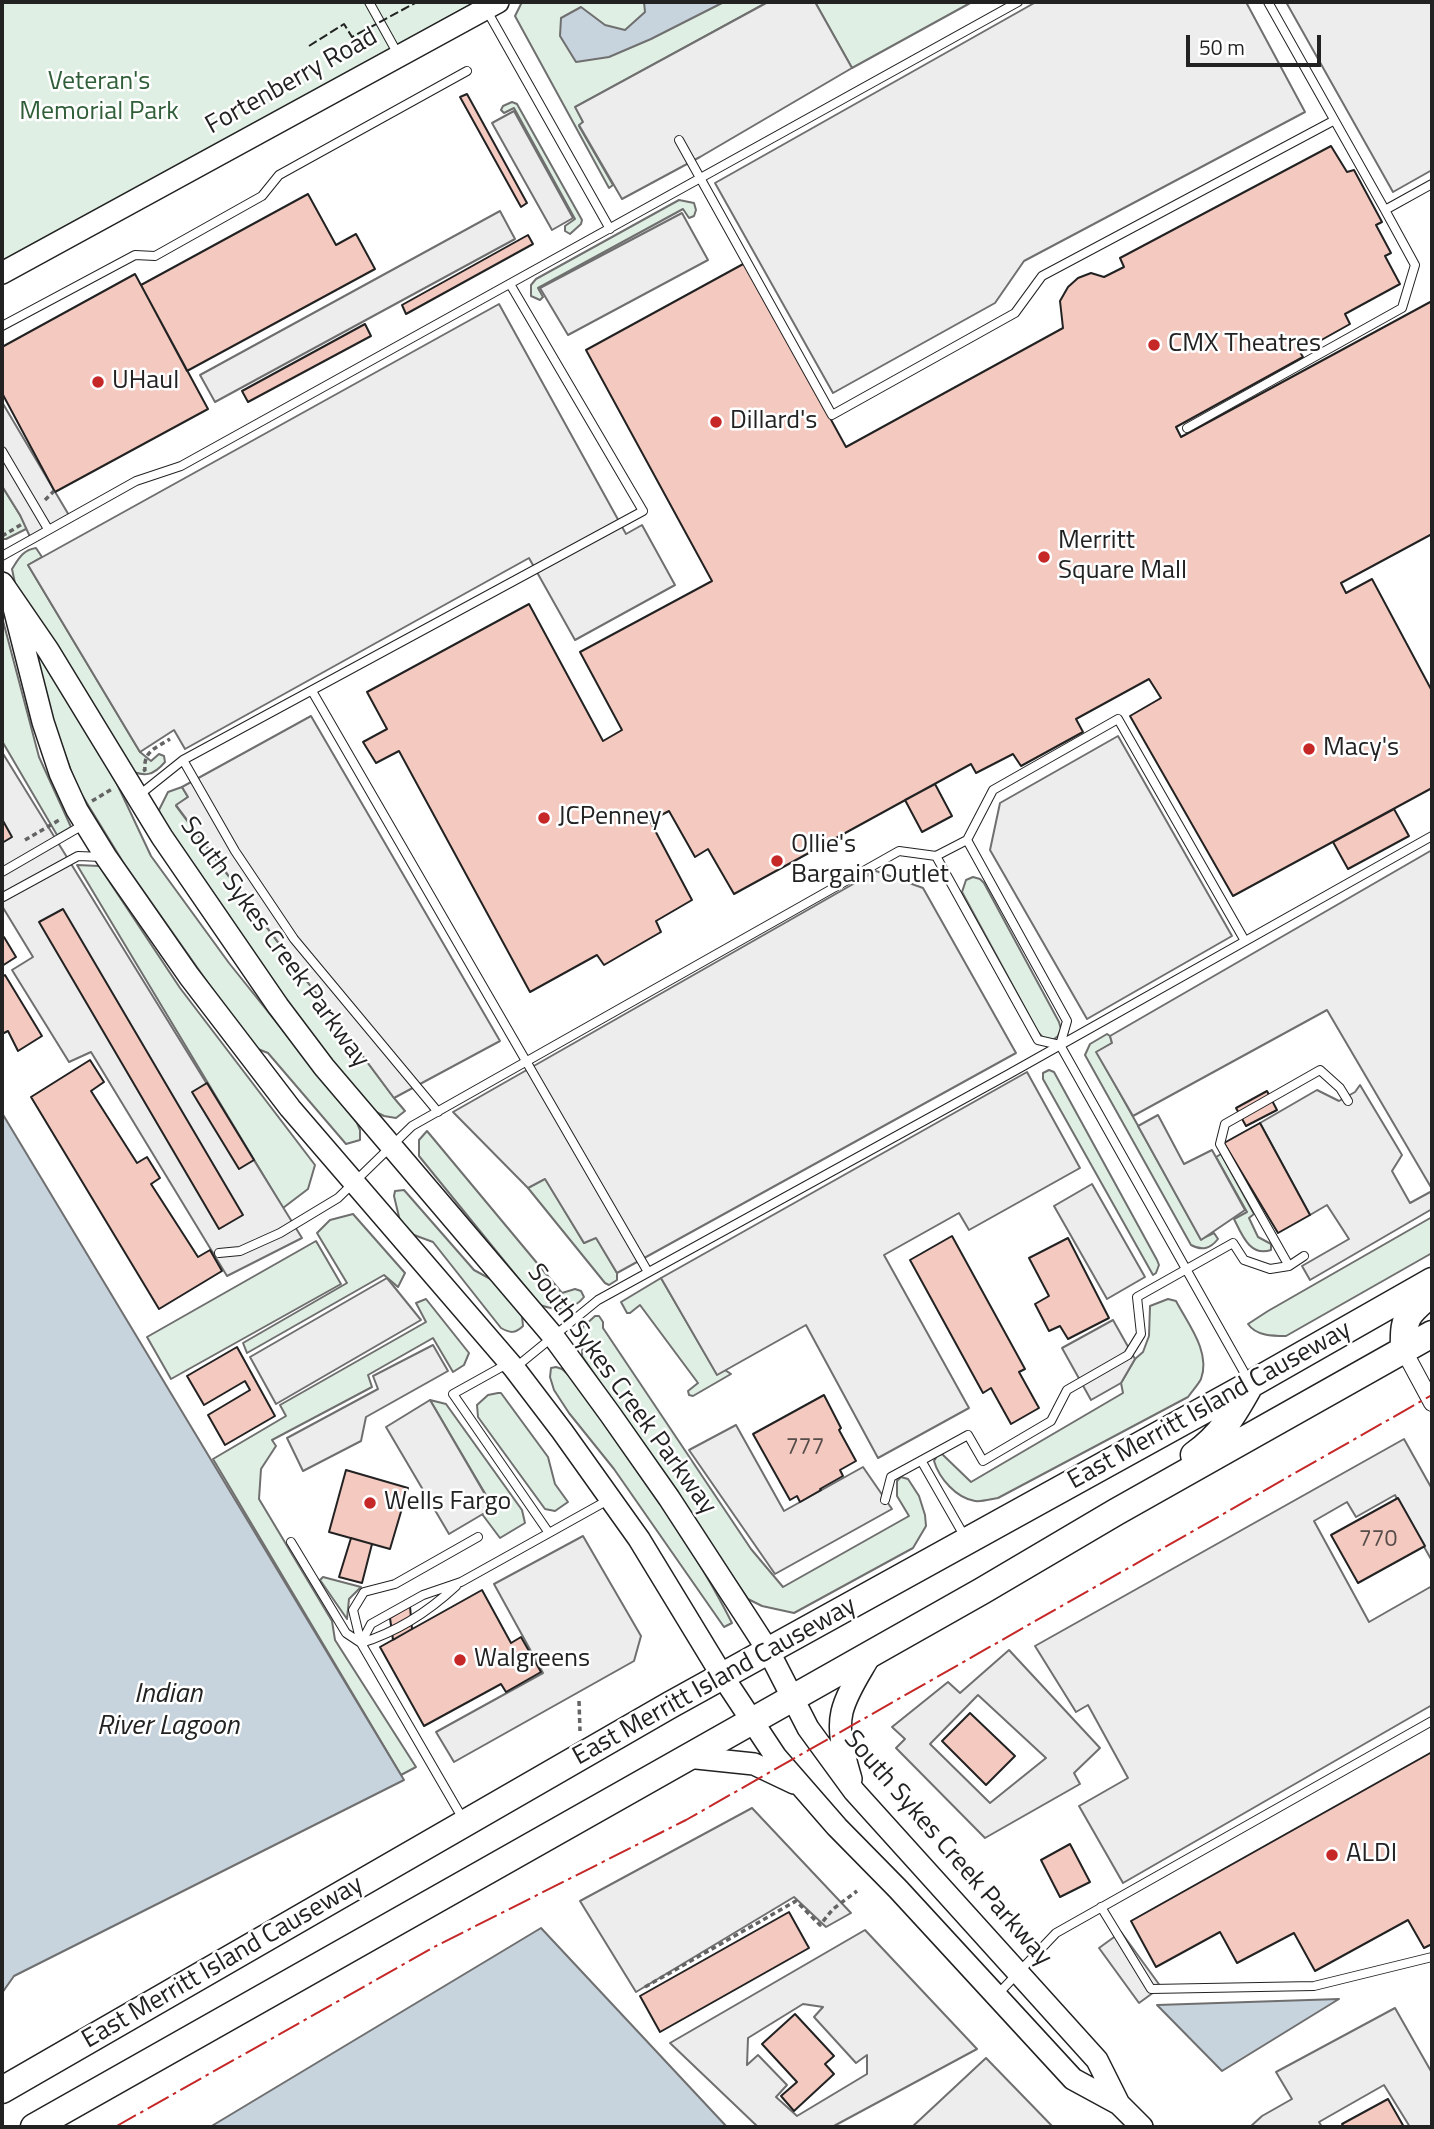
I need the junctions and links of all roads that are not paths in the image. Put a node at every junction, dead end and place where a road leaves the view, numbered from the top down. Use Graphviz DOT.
graph roads {
  1 [pos="369,2"];
  2 [pos="1018,2"];
  3 [pos="1268,2"];
  4 [pos="492,5"];
  5 [pos="399,56"];
  6 [pos="467,71"];
  7 [pos="1333,121"];
  8 [pos="679,140"];
  9 [pos="700,179"];
  10 [pos="1432,184"];
  11 [pos="1385,210"];
  12 [pos="610,229"];
  13 [pos="2,273"];
  14 [pos="510,284"];
  15 [pos="2,326"];
  16 [pos="1187,428"];
  17 [pos="2,451"];
  18 [pos="48,530"];
  19 [pos="2,556"];
  20 [pos="7,591"];
  21 [pos="312,691"];
  22 [pos="183,760"];
  23 [pos="133,788"];
  24 [pos="82,817"];
  25 [pos="1432,836"];
  26 [pos="967,840"];
  27 [pos="936,856"];
  28 [pos="106,857"];
  29 [pos="2,872"];
  30 [pos="3,897"];
  31 [pos="1245,942"];
  32 [pos="1060,1045"];
  33 [pos="526,1063"];
  34 [pos="1348,1101"];
  35 [pos="438,1112"];
  36 [pos="392,1146"];
  37 [pos="353,1182"];
  38 [pos="219,1253"];
  39 [pos="1304,1256"];
  40 [pos="1289,1265"];
  41 [pos="1185,1269"];
  42 [pos="648,1272"];
  43 [pos="1432,1281"];
  44 [pos="1432,1293"];
  45 [pos="1432,1335"];
  46 [pos="553,1336"];
  47 [pos="1404,1351"];
  48 [pos="512,1366"];
  49 [pos="1251,1384"];
  50 [pos="1432,1403"];
  51 [pos="922,1461"];
  52 [pos="611,1499"];
  53 [pos="885,1500"];
  54 [pos="1116,1512"];
  55 [pos="549,1533"];
  56 [pos="478,1537"];
  57 [pos="291,1542"];
  58 [pos="967,1542"];
  59 [pos="461,1581"];
  60 [pos="361,1643"];
  61 [pos="769,1652"];
  62 [pos="872,1652"];
  63 [pos="723,1677"];
  64 [pos="792,1698"];
  65 [pos="752,1720"];
  66 [pos="1432,1721"];
  67 [pos="687,1757"];
  68 [pos="799,1786"];
  69 [pos="854,1791"];
  70 [pos="466,1823"];
  71 [pos="1101,1907"];
  72 [pos="1432,1957"];
  73 [pos="1018,1973"];
  74 [pos="997,1995"];
  75 [pos="2,2090"];
  76 [pos="1119,2104"];
  77 [pos="42,2123"];
  78 [pos="1142,2127"];
  1 -- 5 [label="lane"];
  2 -- 9 [label="lane"];
  3 -- 7 [label="lane"];
  4 -- 5 [label="street, Fortenberry Road"];
  4 -- 12 [label="lane"];
  5 -- 13 [label="street, Fortenberry Road"];
  6 -- 15 [label="lane"];
  7 -- 9 [label="lane"];
  7 -- 11 [label="lane"];
  8 -- 9 [label="lane"];
  9 -- 12 [label="lane"];
  10 -- 11 [label="lane"];
  11 -- 16 [label="lane"];
  12 -- 14 [label="lane"];
  14 -- 18 [label="lane"];
  14 -- 21 [label="lane"];
  17 -- 18 [label="lane"];
  18 -- 19 [label="lane"];
  20 -- 23 [label="street, South Sykes Creek Parkway"];
  20 -- 24 [label="street, South Sykes Creek Parkway"];
  21 -- 22 [label="lane"];
  21 -- 33 [label="lane"];
  22 -- 23 [label="lane"];
  22 -- 35 [label="lane"];
  23 -- 36 [label="street, South Sykes Creek Parkway"];
  24 -- 28 [label="street, South Sykes Creek Parkway"];
  24 -- 29 [label="lane"];
  25 -- 31 [label="lane"];
  26 -- 27 [label="lane"];
  26 -- 31 [label="lane"];
  26 -- 32 [label="lane"];
  27 -- 32 [label="lane"];
  27 -- 33 [label="lane"];
  28 -- 30 [label="lane"];
  28 -- 37 [label="street, South Sykes Creek Parkway"];
  31 -- 32 [label="lane"];
  32 -- 41 [label="lane"];
  32 -- 42 [label="lane"];
  33 -- 35 [label="lane"];
  33 -- 42 [label="lane"];
  34 -- 40 [label="lane"];
  35 -- 36 [label="lane"];
  36 -- 37 [label="lane"];
  36 -- 46 [label="street, South Sykes Creek Parkway"];
  37 -- 38 [label="lane"];
  37 -- 48 [label="street, South Sykes Creek Parkway"];
  39 -- 40 [label="lane"];
  40 -- 41 [label="lane"];
  41 -- 49 [label="lane"];
  41 -- 51 [label="lane"];
  42 -- 46 [label="lane"];
  43 -- 49 [label="main road, East Merritt Island Causeway"];
  44 -- 47 [label="main road"];
  45 -- 47 [label="main road, East Merritt Island Causeway"];
  46 -- 48 [label="lane"];
  46 -- 61 [label="street, South Sykes Creek Parkway"];
  47 -- 50 [label="street"];
  47 -- 54 [label="main road, East Merritt Island Causeway"];
  48 -- 52 [label="street, South Sykes Creek Parkway"];
  48 -- 55 [label="lane"];
  49 -- 54 [label="main road"];
  49 -- 58 [label="main road, East Merritt Island Causeway"];
  51 -- 53 [label="lane"];
  51 -- 58 [label="lane"];
  52 -- 55 [label="lane"];
  52 -- 63 [label="street, South Sykes Creek Parkway"];
  54 -- 62 [label="main road, East Merritt Island Causeway"];
  55 -- 59 [label="lane"];
  56 -- 60 [label="lane"];
  57 -- 60 [label="lane"];
  58 -- 61 [label="main road, East Merritt Island Causeway"];
  59 -- 60 [label="lane"];
  59 -- 60 [label="lane"];
  60 -- 70 [label="lane"];
  61 -- 63 [label="main road, East Merritt Island Causeway"];
  61 -- 64 [label="street, South Sykes Creek Parkway"];
  62 -- 64 [label="main road, East Merritt Island Causeway"];
  62 -- 69 [label="street"];
  63 -- 65 [label="street, South Sykes Creek Parkway"];
  63 -- 70 [label="main road, East Merritt Island Causeway"];
  64 -- 65 [label="main road, East Merritt Island Causeway"];
  64 -- 69 [label="street, South Sykes Creek Parkway"];
  65 -- 67 [label="main road, East Merritt Island Causeway"];
  65 -- 68 [label="street, South Sykes Creek Parkway"];
  66 -- 71 [label="lane"];
  67 -- 68 [label="street"];
  67 -- 77 [label="main road, East Merritt Island Causeway"];
  68 -- 74 [label="street, South Sykes Creek Parkway"];
  69 -- 73 [label="street, South Sykes Creek Parkway"];
  70 -- 75 [label="main road, East Merritt Island Causeway"];
  71 -- 72 [label="lane"];
  71 -- 73 [label="lane"];
  73 -- 74 [label="lane"];
  73 -- 76 [label="street, South Sykes Creek Parkway"];
  74 -- 76 [label="street, South Sykes Creek Parkway"];
  76 -- 78 [label="street"];
}
